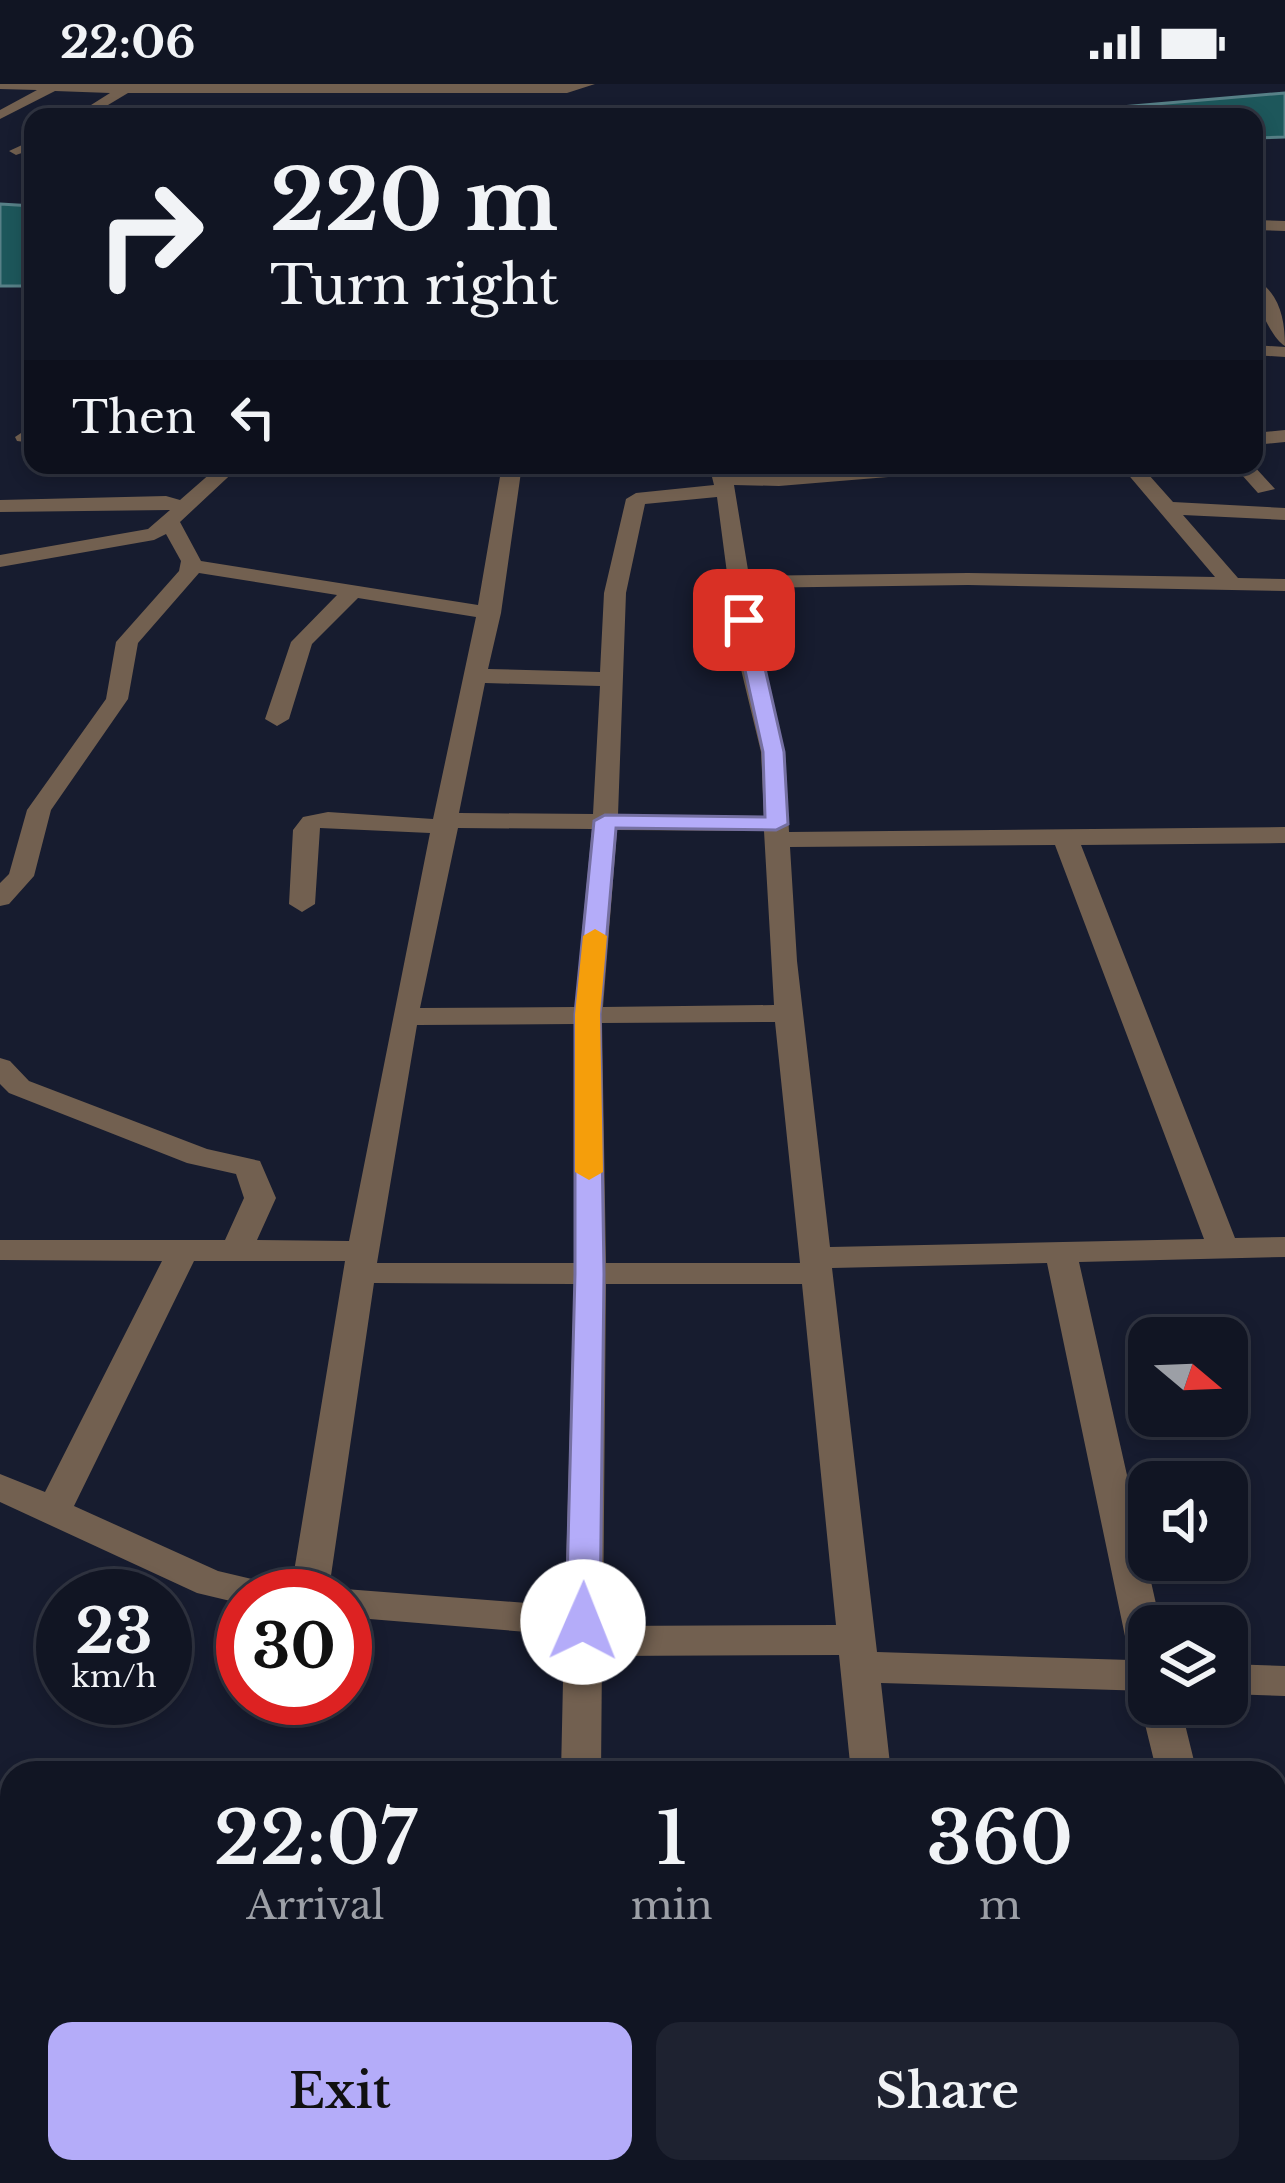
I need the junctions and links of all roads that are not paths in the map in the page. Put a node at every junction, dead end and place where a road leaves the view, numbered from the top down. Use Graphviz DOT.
graph roads {
  1 [pos="590,84"];
  2 [pos="0,85"];
  3 [pos="52,87"];
  4 [pos="355,87"];
  5 [pos="174,88"];
  6 [pos="124,90"];
  7 [pos="205,92"];
  8 [pos="190,104"];
  9 [pos="94,108"];
  10 [pos="0,115"];
  11 [pos="24,148"];
  12 [pos="16,151"];
  13 [pos="1263,293"];
  14 [pos="1285,341"];
  15 [pos="221,474"];
  16 [pos="511,474"];
  17 [pos="852,474"];
  18 [pos="1138,474"];
  19 [pos="1251,474"];
  20 [pos="722,478"];
  21 [pos="1265,489"];
  22 [pos="0,506"];
  23 [pos="1167,508"];
  24 [pos="1285,514"];
  25 [pos="178,515"];
  26 [pos="32,557"];
  27 [pos="0,561"];
  28 [pos="192,566"];
  29 [pos="0,572"];
  30 [pos="740,581"];
  31 [pos="1232,584"];
  32 [pos="1285,585"];
  33 [pos="353,591"];
  34 [pos="490,613"];
  35 [pos="477,676"];
  36 [pos="610,679"];
  37 [pos="277,719"];
  38 [pos="605,821"];
  39 [pos="446,823"];
  40 [pos="777,832"];
  41 [pos="1285,835"];
  42 [pos="1066,837"];
  43 [pos="11,866"];
  44 [pos="0,898"];
  45 [pos="302,904"];
  46 [pos="788,1013"];
  47 [pos="588,1014"];
  48 [pos="405,1017"];
  49 [pos="0,1067"];
  50 [pos="1223,1248"];
  51 [pos="0,1250"];
  52 [pos="183,1250"];
  53 [pos="236,1251"];
  54 [pos="1061,1252"];
  55 [pos="1282,1256"];
  56 [pos="360,1262"];
  57 [pos="816,1266"];
  58 [pos="590,1274"];
  59 [pos="0,1487"];
  60 [pos="53,1512"];
  61 [pos="312,1569"];
  62 [pos="216,1584"];
  63 [pos="1137,1605"];
  64 [pos="372,1607"];
  65 [pos="583,1632"];
  66 [pos="858,1654"];
  67 [pos="1128,1674"];
  68 [pos="1248,1680"];
  69 [pos="1285,1681"];
  70 [pos="1165,1725"];
  71 [pos="581,1761"];
  72 [pos="870,1761"];
  73 [pos="1174,1761"];
  1 -- 4 [label="street"];
  2 -- 3 [label="street"];
  3 -- 6 [label="street"];
  3 -- 10 [label="street"];
  4 -- 7 [label="street"];
  5 -- 6 [label="street"];
  5 -- 7 [label="street"];
  6 -- 9 [label="street"];
  7 -- 8 [label="street"];
  11 -- 12 [label="street"];
  13 -- 14 [label="street"];
  15 -- 25 [label="street"];
  16 -- 34 [label="street"];
  17 -- 20 [label="street"];
  18 -- 23 [label="street"];
  19 -- 21 [label="street"];
  20 -- 30 [label="street"];
  20 -- 36 [label="street"];
  22 -- 25 [label="street"];
  23 -- 24 [label="street"];
  23 -- 31 [label="street"];
  25 -- 26 [label="street"];
  25 -- 28 [label="street"];
  26 -- 27 [label="street"];
  26 -- 29 [label="street"];
  28 -- 33 [label="street"];
  28 -- 43 [label="street"];
  30 -- 31 [label="street"];
  30 -- 40 [label="street"];
  31 -- 32 [label="street"];
  33 -- 34 [label="street"];
  33 -- 37 [label="street"];
  34 -- 35 [label="street"];
  35 -- 36 [label="street"];
  35 -- 39 [label="street"];
  36 -- 38 [label="street"];
  38 -- 39 [label="street"];
  38 -- 40 [label="street"];
  38 -- 47 [label="street"];
  39 -- 45 [label="street"];
  39 -- 48 [label="street"];
  40 -- 42 [label="street"];
  40 -- 46 [label="street"];
  41 -- 42 [label="street"];
  42 -- 50 [label="street"];
  43 -- 44 [label="street"];
  46 -- 47 [label="street"];
  46 -- 57 [label="street"];
  47 -- 48 [label="street"];
  47 -- 58 [label="street"];
  48 -- 56 [label="street"];
  49 -- 53 [label="street"];
  50 -- 54 [label="street"];
  50 -- 55 [label="street"];
  51 -- 52 [label="street"];
  52 -- 53 [label="street"];
  52 -- 60 [label="street"];
  53 -- 56 [label="street"];
  54 -- 57 [label="street"];
  54 -- 63 [label="street"];
  56 -- 58 [label="street"];
  56 -- 61 [label="street"];
  57 -- 58 [label="street"];
  57 -- 66 [label="street"];
  58 -- 65 [label="street"];
  59 -- 60 [label="street"];
  60 -- 62 [label="street"];
  64 -- 65 [label="street"];
  65 -- 66 [label="street"];
  65 -- 71 [label="street"];
  66 -- 67 [label="street"];
  66 -- 72 [label="street"];
  68 -- 69 [label="street"];
  70 -- 73 [label="street"];
}
